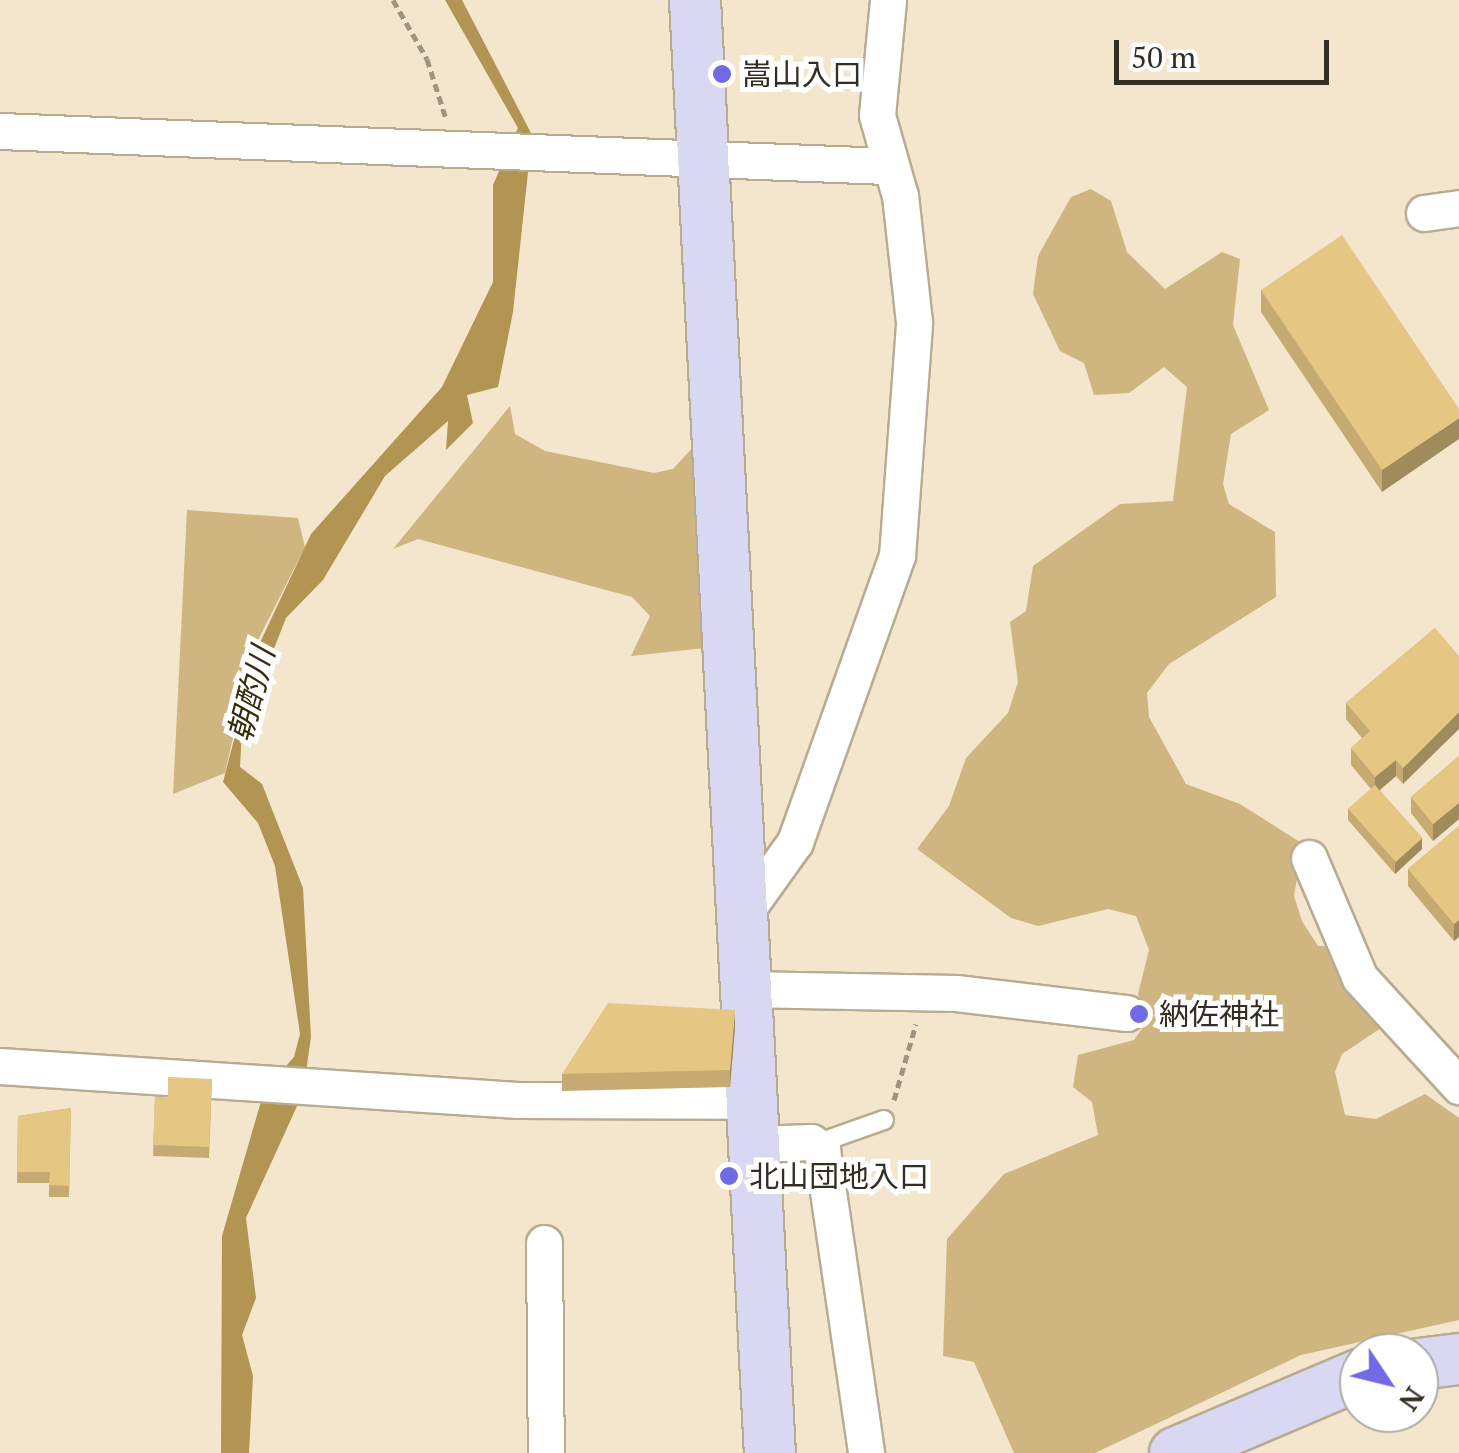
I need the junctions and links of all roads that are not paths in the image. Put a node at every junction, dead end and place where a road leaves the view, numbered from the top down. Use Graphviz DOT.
graph roads {
  1 [pos="695,0"];
  2 [pos="888,0"];
  3 [pos="0,131"];
  4 [pos="704,161"];
  5 [pos="886,166"];
  6 [pos="1459,208"];
  7 [pos="1424,213"];
  8 [pos="1309,858"];
  9 [pos="742,916"];
  10 [pos="745,989"];
  11 [pos="1127,1013"];
  12 [pos="0,1066"];
  13 [pos="1459,1086"];
  14 [pos="880,1121"];
  15 [pos="751,1123"];
  16 [pos="816,1144"];
  17 [pos="544,1243"];
  18 [pos="1339,1383"];
  19 [pos="546,1453"];
  20 [pos="770,1453"];
  21 [pos="866,1453"];
  22 [pos="1175,1453"];
  1 -- 4 [label="street"];
  2 -- 5 [label="street"];
  3 -- 4 [label="street"];
  4 -- 5 [label="street"];
  4 -- 9 [label="street"];
  5 -- 9 [label="street"];
  6 -- 7 [label="street"];
  8 -- 13 [label="street"];
  9 -- 10 [label="street"];
  10 -- 11 [label="street"];
  10 -- 15 [label="street"];
  12 -- 15 [label="street"];
  14 -- 16 [label="lane"];
  15 -- 16 [label="street"];
  15 -- 20 [label="street"];
  16 -- 21 [label="street"];
  17 -- 19 [label="street"];
  18 -- 22 [label="street"];
}
